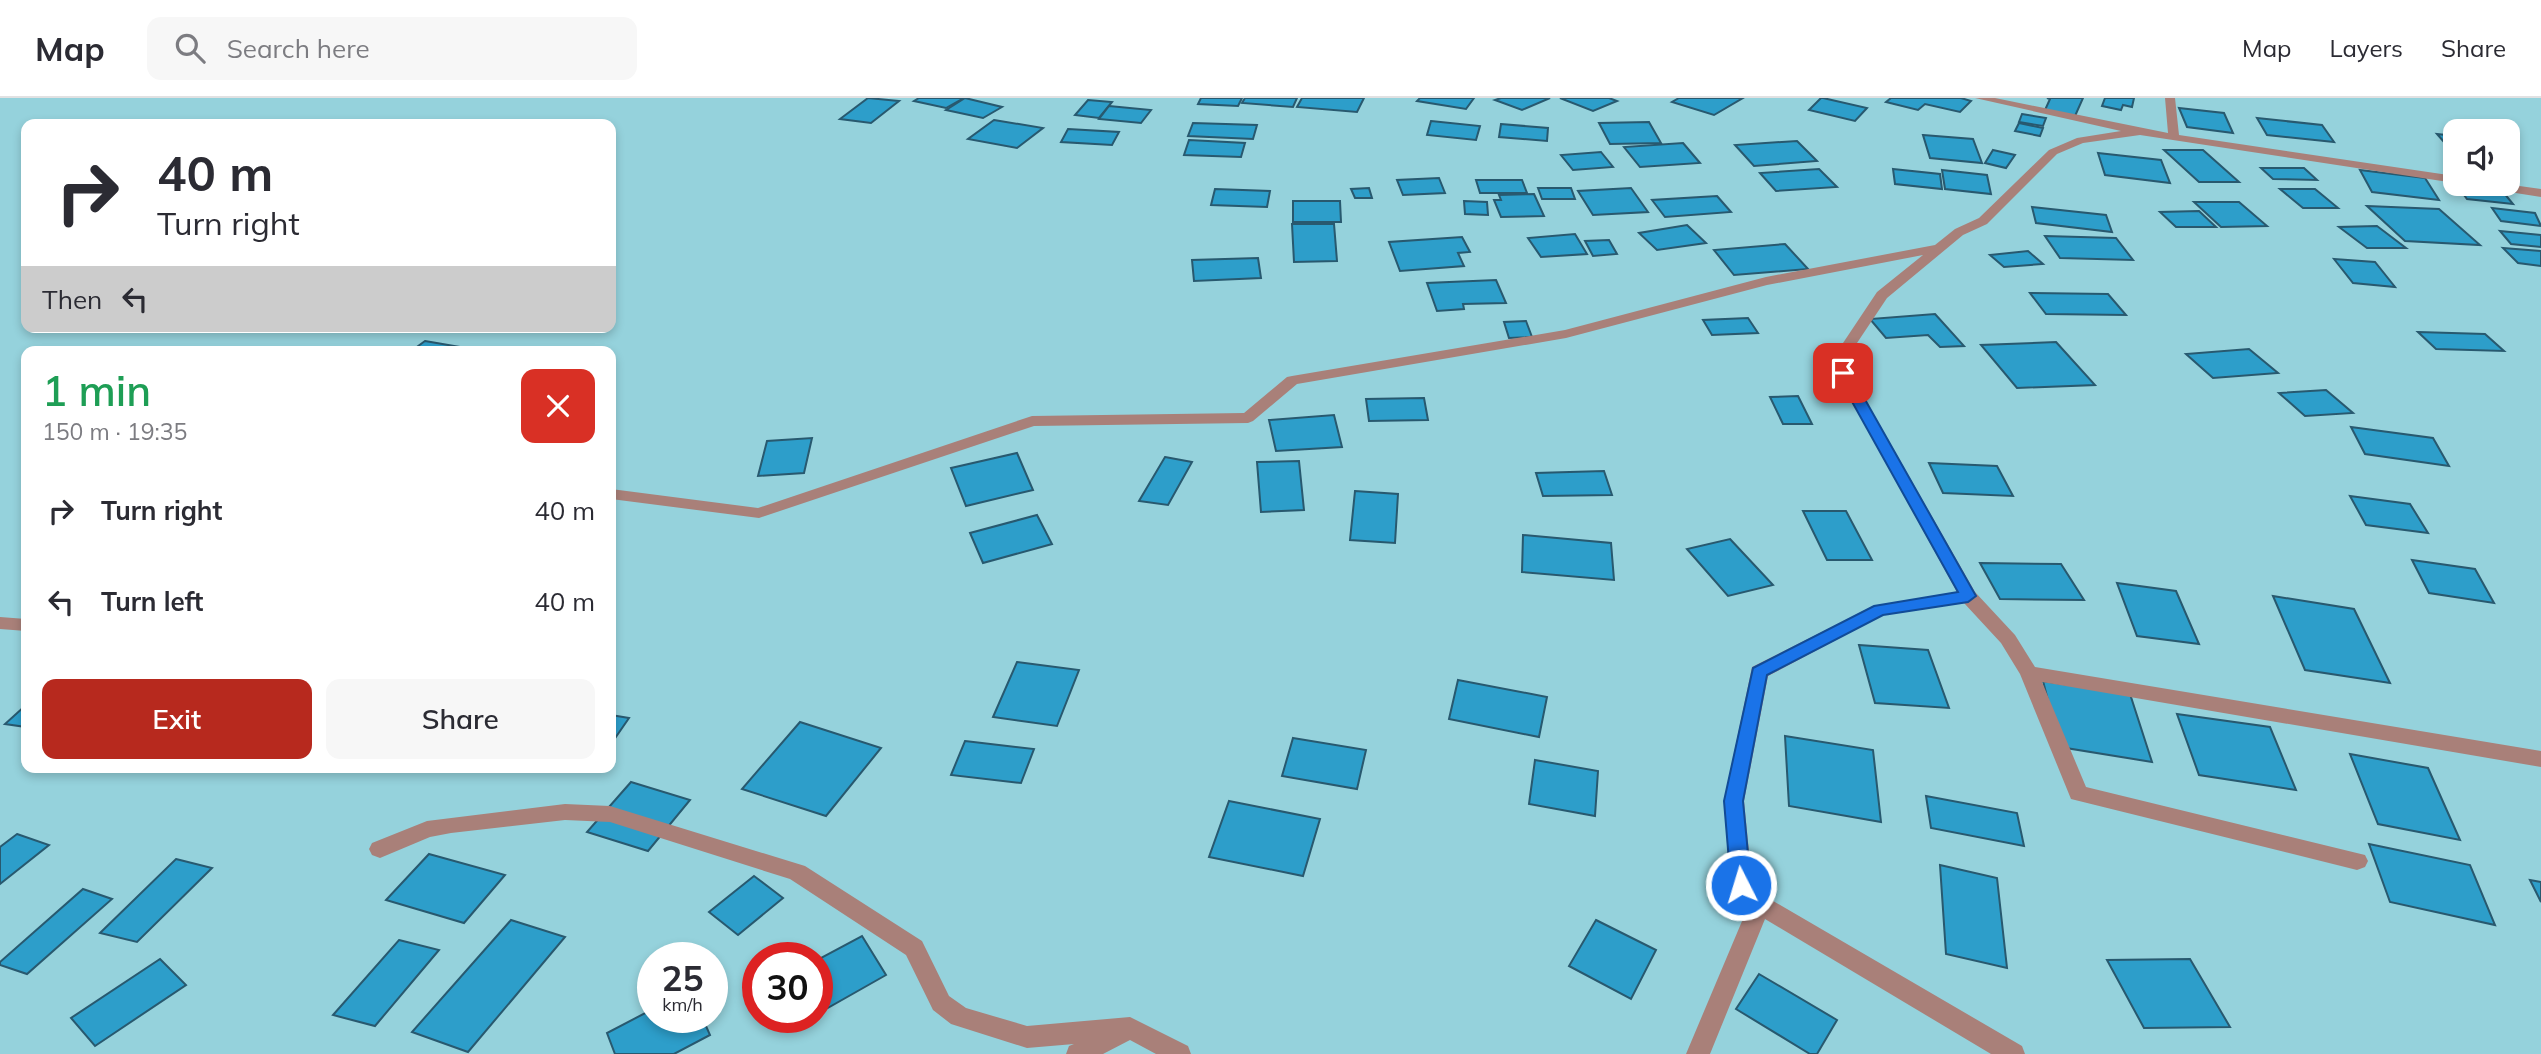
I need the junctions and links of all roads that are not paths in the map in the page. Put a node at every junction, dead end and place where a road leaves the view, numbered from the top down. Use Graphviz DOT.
graph roads {
  1 [pos="1980,98"];
  2 [pos="2170,98"];
  3 [pos="2140,132"];
  4 [pos="2174,137"];
  5 [pos="2443,177"];
  6 [pos="2520,190"];
  7 [pos="2541,193"];
  8 [pos="1940,248"];
  9 [pos="616,495"];
  10 [pos="1968,596"];
  11 [pos="0,622"];
  12 [pos="21,624"];
  13 [pos="2029,673"];
  14 [pos="2541,759"];
  15 [pos="380,849"];
  16 [pos="2357,861"];
  17 [pos="1760,905"];
  18 [pos="1130,1028"];
  19 [pos="1078,1054"];
  20 [pos="1180,1054"];
  21 [pos="1699,1054"];
  22 [pos="2014,1054"];
  1 -- 3 [label="street"];
  2 -- 4 [label="street"];
  3 -- 4 [label="street"];
  3 -- 8 [label="street"];
  4 -- 5 [label="street"];
  6 -- 7 [label="street"];
  8 -- 9 [label="street"];
  8 -- 10 [label="street"];
  10 -- 13 [label="street"];
  10 -- 17 [label="street"];
  11 -- 12 [label="street"];
  13 -- 14 [label="street"];
  13 -- 16 [label="street"];
  15 -- 18 [label="street"];
  17 -- 21 [label="street"];
  17 -- 22 [label="street"];
  18 -- 19 [label="street"];
  18 -- 20 [label="street"];
}
